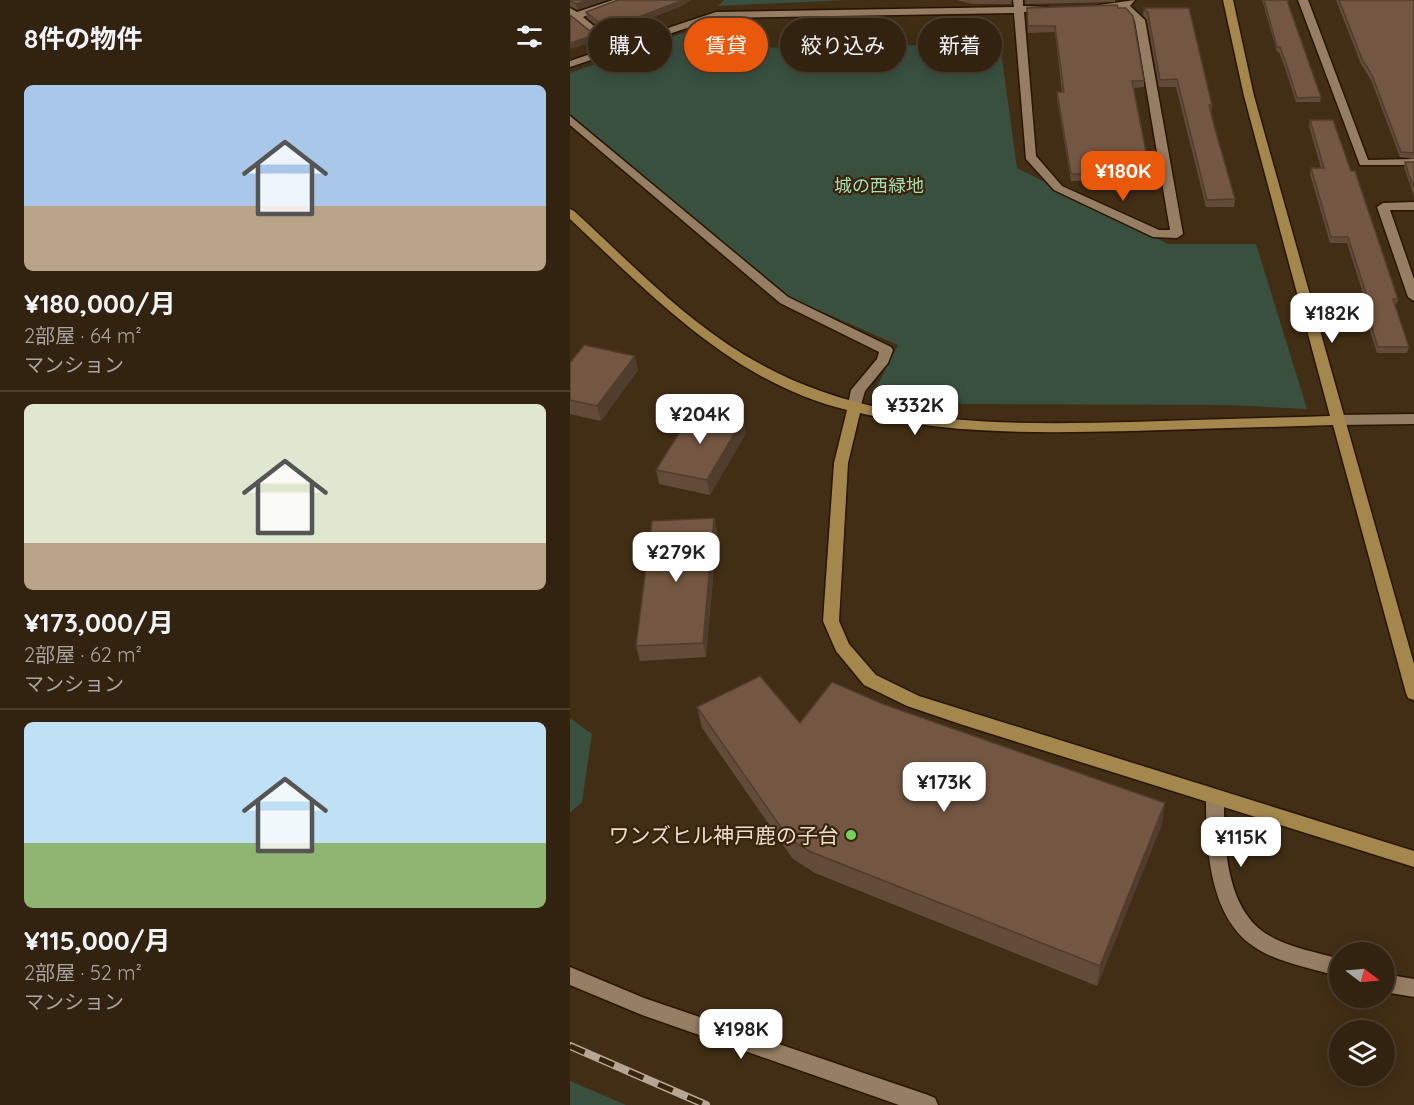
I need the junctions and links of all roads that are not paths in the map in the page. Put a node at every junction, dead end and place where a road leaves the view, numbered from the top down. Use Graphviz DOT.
graph roads {
  1 [pos="622,0"];
  2 [pos="861,0"];
  3 [pos="1228,0"];
  4 [pos="1304,0"];
  5 [pos="1127,3"];
  6 [pos="1019,5"];
  7 [pos="1090,8"];
  8 [pos="1055,9"];
  9 [pos="861,12"];
  10 [pos="573,14"];
  11 [pos="588,26"];
  12 [pos="672,29"];
  13 [pos="588,58"];
  14 [pos="570,64"];
  15 [pos="570,119"];
  16 [pos="1414,162"];
  17 [pos="1414,206"];
  18 [pos="570,213"];
  19 [pos="1414,297"];
  20 [pos="854,409"];
  21 [pos="1414,419"];
  22 [pos="1336,420"];
  23 [pos="1414,693"];
  24 [pos="1215,798"];
  25 [pos="1414,859"];
  26 [pos="1329,964"];
  27 [pos="570,976"];
  28 [pos="1395,984"];
  29 [pos="1414,988"];
  30 [pos="928,1105"];
  1 -- 10 [label="street"];
  2 -- 9 [label="street"];
  3 -- 22 [label="street"];
  4 -- 16 [label="street"];
  5 -- 6 [label="street"];
  5 -- 7 [label="street"];
  6 -- 8 [label="street"];
  6 -- 9 [label="street"];
  9 -- 12 [label="street"];
  10 -- 11 [label="street"];
  13 -- 14 [label="street"];
  15 -- 20 [label="street"];
  17 -- 19 [label="street"];
  18 -- 20 [label="street"];
  20 -- 22 [label="street"];
  20 -- 24 [label="street"];
  21 -- 22 [label="street"];
  22 -- 23 [label="street"];
  24 -- 25 [label="street"];
  24 -- 26 [label="street"];
  27 -- 30 [label="street"];
  28 -- 29 [label="street"];
}
